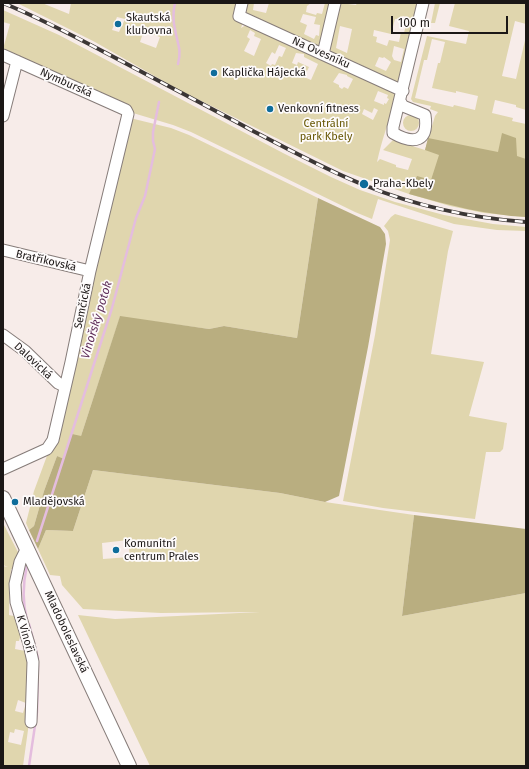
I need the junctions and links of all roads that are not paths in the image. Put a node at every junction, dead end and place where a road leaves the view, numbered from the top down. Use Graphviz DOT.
graph roads {
  1 [pos="242,3"];
  2 [pos="335,3"];
  3 [pos="423,3"];
  4 [pos="324,54"];
  5 [pos="3,55"];
  6 [pos="17,61"];
  7 [pos="128,114"];
  8 [pos="3,116"];
  9 [pos="3,250"];
  10 [pos="90,271"];
  11 [pos="3,334"];
  12 [pos="64,386"];
  13 [pos="3,469"];
  14 [pos="3,498"];
  15 [pos="27,548"];
  16 [pos="31,722"];
  17 [pos="129,766"];
  1 -- 4 [label="street, Na Ovesníku"];
  2 -- 4 [label="street"];
  3 -- 4 [label="street, Na Ovesníku"];
  5 -- 6 [label="street, Nymburská"];
  6 -- 7 [label="street, Nymburská"];
  6 -- 8 [label="street"];
  7 -- 10 [label="street, Semčická"];
  9 -- 10 [label="street, Bratříkovská"];
  10 -- 12 [label="street, Semčická"];
  11 -- 12 [label="street, Dalovická"];
  12 -- 13 [label="street, Semčická"];
  14 -- 15 [label="main road, Mladoboleslavská"];
  15 -- 16 [label="street, K Vinoři"];
  15 -- 17 [label="main road, Mladoboleslavská"];
}
